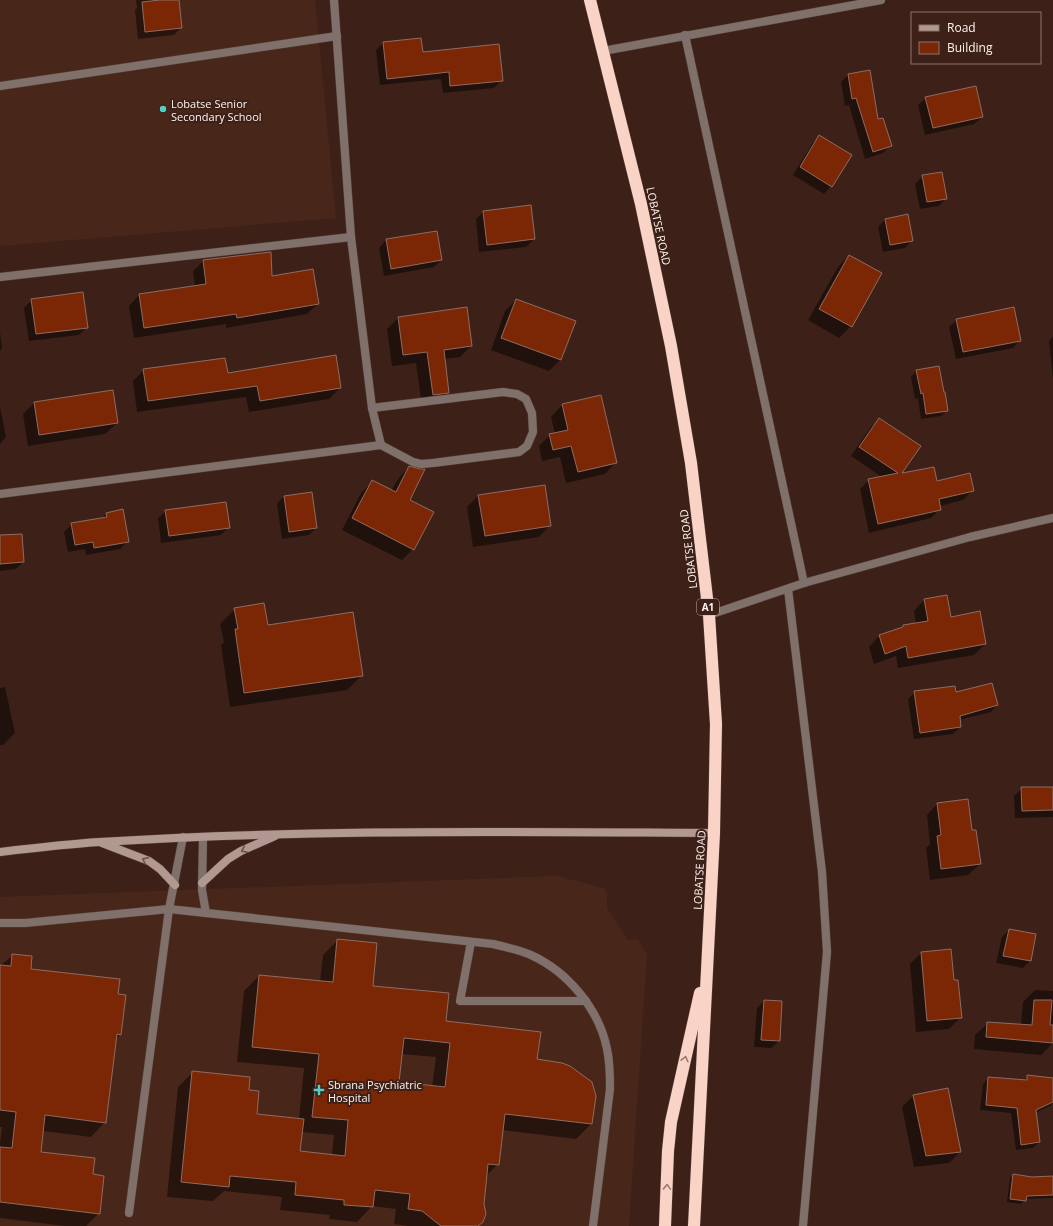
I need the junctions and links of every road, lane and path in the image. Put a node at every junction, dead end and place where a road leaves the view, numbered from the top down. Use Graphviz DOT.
graph roads {
  1 [pos="334,0"];
  2 [pos="590,0"];
  3 [pos="881,0"];
  4 [pos="864,2"];
  5 [pos="686,35"];
  6 [pos="337,36"];
  7 [pos="603,51"];
  8 [pos="0,86"];
  9 [pos="351,237"];
  10 [pos="0,277"];
  11 [pos="372,408"];
  12 [pos="381,445"];
  13 [pos="0,494"];
  14 [pos="1053,518"];
  15 [pos="804,583"];
  16 [pos="788,589"];
  17 [pos="709,615"];
  18 [pos="714,833"];
  19 [pos="280,834"];
  20 [pos="184,837"];
  21 [pos="203,837"];
  22 [pos="98,842"];
  23 [pos="0,852"];
  24 [pos="202,883"];
  25 [pos="175,884"];
  26 [pos="170,909"];
  27 [pos="206,913"];
  28 [pos="0,923"];
  29 [pos="471,942"];
  30 [pos="708,959"];
  31 [pos="586,1001"];
  32 [pos="130,1213"];
  33 [pos="593,1226"];
  34 [pos="665,1226"];
  35 [pos="694,1226"];
  36 [pos="803,1226"];
  1 -- 6 [label="street"];
  2 -- 7 [label="highway, LOBATSE ROAD / A1"];
  3 -- 4 [label="street"];
  4 -- 5 [label="street"];
  5 -- 7 [label="street"];
  5 -- 15 [label="street"];
  6 -- 8 [label="street"];
  6 -- 9 [label="street"];
  7 -- 17 [label="highway, LOBATSE ROAD / A1"];
  9 -- 10 [label="street"];
  9 -- 11 [label="street"];
  11 -- 12 [label="street"];
  11 -- 12 [label="street"];
  12 -- 13 [label="street"];
  14 -- 15 [label="street"];
  15 -- 16 [label="street"];
  16 -- 17 [label="street"];
  16 -- 36 [label="street"];
  17 -- 18 [label="highway, LOBATSE ROAD / A1"];
  18 -- 19 [label="street"];
  18 -- 30 [label="highway, LOBATSE ROAD / A1"];
  19 -- 21 [label="street"];
  19 -- 24 [label="street, one-way"];
  20 -- 21 [label="street"];
  20 -- 22 [label="street"];
  20 -- 25 [label="street"];
  21 -- 24 [label="street"];
  22 -- 23 [label="street"];
  25 -- 22 [label="street, one-way"];
  24 -- 27 [label="street"];
  25 -- 26 [label="street"];
  26 -- 27 [label="street"];
  26 -- 28 [label="street"];
  26 -- 32 [label="street"];
  27 -- 29 [label="street"];
  29 -- 31 [label="street"];
  29 -- 31 [label="street"];
  34 -- 30 [label="highway, one-way"];
  30 -- 35 [label="highway, LOBATSE ROAD / A1"];
  31 -- 33 [label="street"];
}
